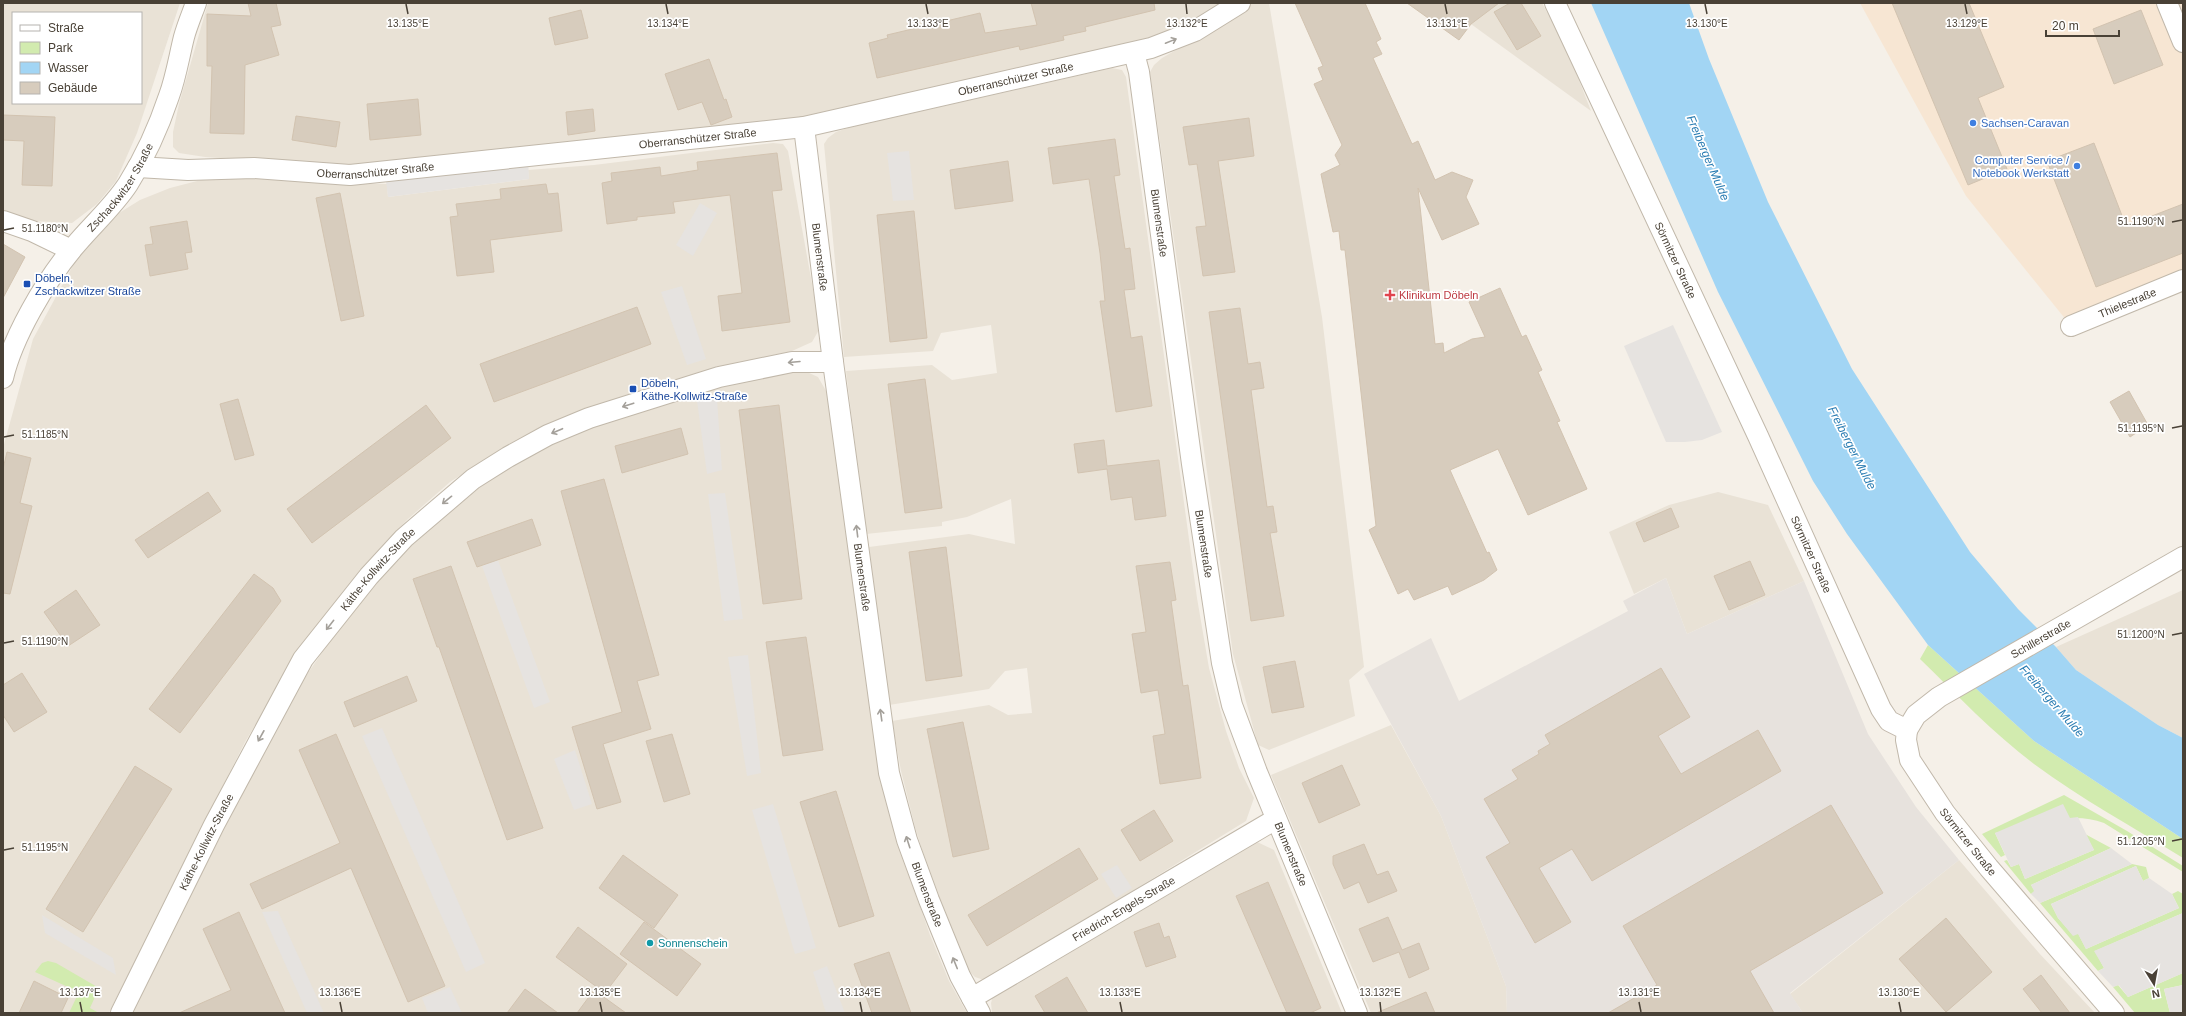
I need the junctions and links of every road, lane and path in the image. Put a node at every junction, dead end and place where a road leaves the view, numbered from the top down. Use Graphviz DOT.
graph roads {
  1 [pos="196,3"];
  2 [pos="1240,3"];
  3 [pos="1555,3"];
  4 [pos="2166,3"];
  5 [pos="2183,42"];
  6 [pos="1134,53"];
  7 [pos="804,127"];
  8 [pos="138,167"];
  9 [pos="3,221"];
  10 [pos="71,250"];
  11 [pos="2183,280"];
  12 [pos="2071,326"];
  13 [pos="833,362"];
  14 [pos="3,378"];
  15 [pos="2183,557"];
  16 [pos="1907,730"];
  17 [pos="1276,819"];
  18 [pos="976,1006"];
  19 [pos="121,1013"];
  20 [pos="1358,1013"];
  21 [pos="2114,1013"];
  1 -- 8 [label="street, Zschackwitzer Straße"];
  6 -- 2 [label="street, Oberranschützer Straße, one-way"];
  3 -- 16 [label="street, Sörmitzer Straße"];
  4 -- 5 [label="street"];
  6 -- 7 [label="street, Oberranschützer Straße"];
  6 -- 17 [label="street, Blumenstraße"];
  7 -- 8 [label="street, Oberranschützer Straße"];
  7 -- 13 [label="street, Blumenstraße"];
  8 -- 10 [label="street, Zschackwitzer Straße"];
  9 -- 10 [label="street"];
  10 -- 14 [label="street, Zschackwitzer Straße"];
  11 -- 12 [label="street, Thielestraße"];
  18 -- 13 [label="street, Blumenstraße, one-way"];
  13 -- 19 [label="street, Käthe-Kollwitz-Straße, one-way"];
  15 -- 16 [label="street, Schillerstraße"];
  16 -- 21 [label="street, Sörmitzer Straße"];
  17 -- 18 [label="street, Friedrich-Engels-Straße"];
  17 -- 20 [label="street, Blumenstraße"];
}
